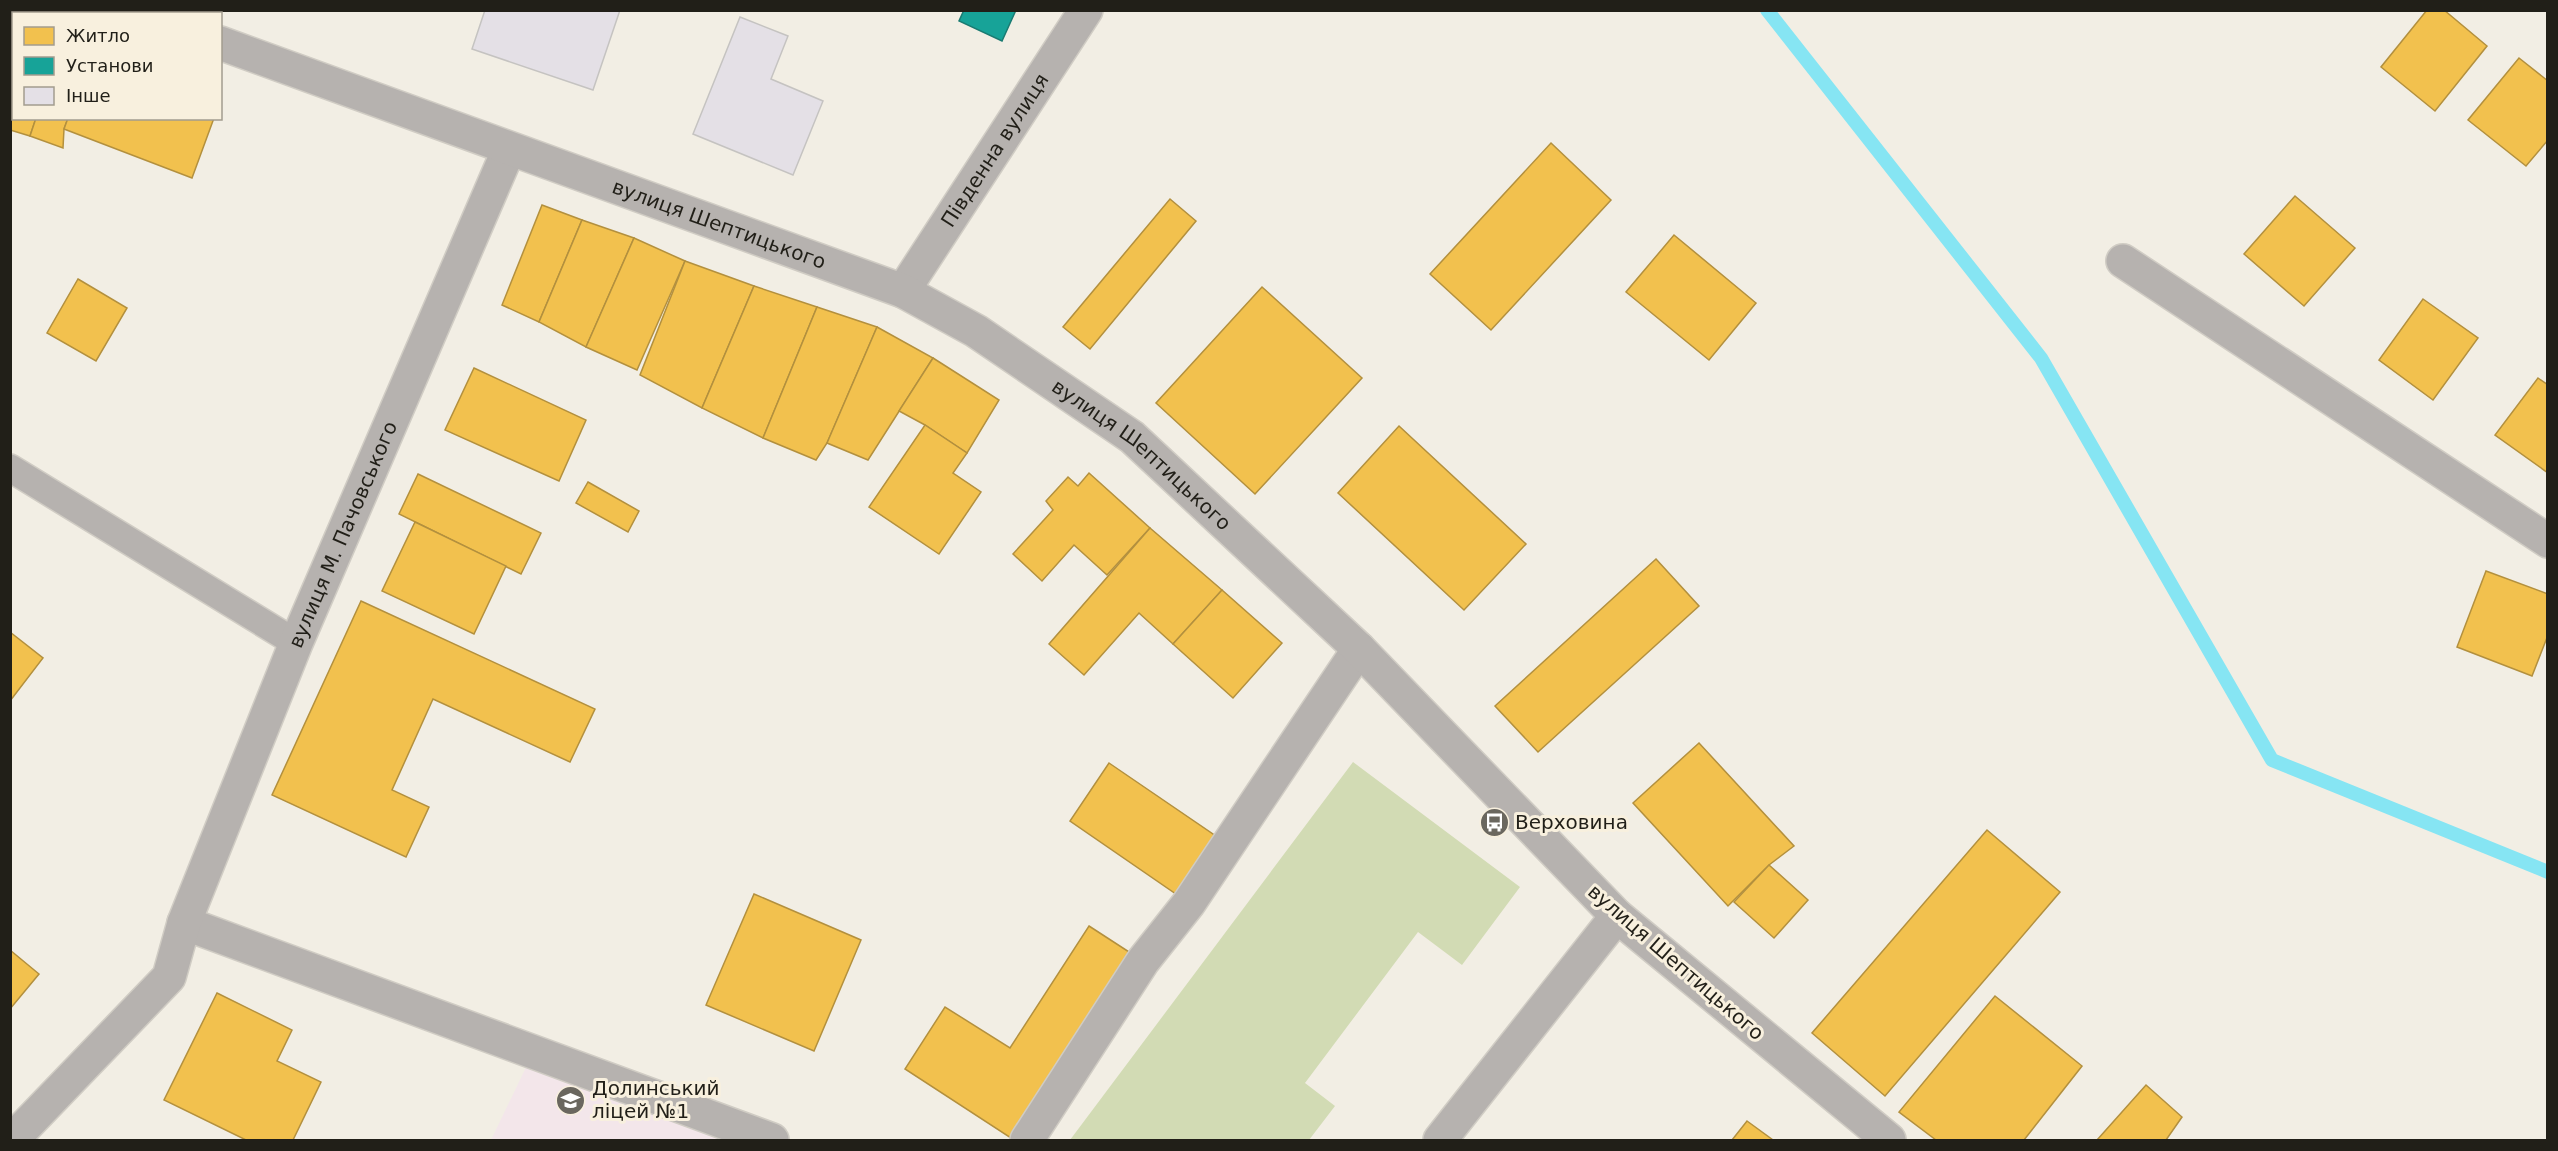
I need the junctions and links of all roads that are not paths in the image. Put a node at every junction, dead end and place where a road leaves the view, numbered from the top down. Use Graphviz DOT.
graph roads {
  1 [pos="1086,10"];
  2 [pos="222,44"];
  3 [pos="509,149"];
  4 [pos="2123,261"];
  5 [pos="903,291"];
  6 [pos="10,468"];
  7 [pos="2547,541"];
  8 [pos="296,643"];
  9 [pos="1359,649"];
  10 [pos="1617,916"];
  11 [pos="184,923"];
  12 [pos="12,1140"];
  13 [pos="772,1140"];
  14 [pos="1027,1140"];
  15 [pos="1440,1140"];
  16 [pos="1889,1140"];
  1 -- 5 [label="street, Південна вулиця"];
  2 -- 3 [label="street, вулиця Шептицького"];
  3 -- 5 [label="street, вулиця Шептицького"];
  3 -- 8 [label="street, вулиця М. Пачовського"];
  4 -- 7 [label="street"];
  5 -- 9 [label="street, вулиця Шептицького"];
  6 -- 8 [label="lane"];
  8 -- 11 [label="street, вулиця М. Пачовського"];
  9 -- 10 [label="street, вулиця Шептицького"];
  9 -- 14 [label="street"];
  10 -- 15 [label="street"];
  10 -- 16 [label="street, вулиця Шептицького"];
  11 -- 12 [label="street, вулиця М. Пачовського"];
  11 -- 13 [label="street"];
}
